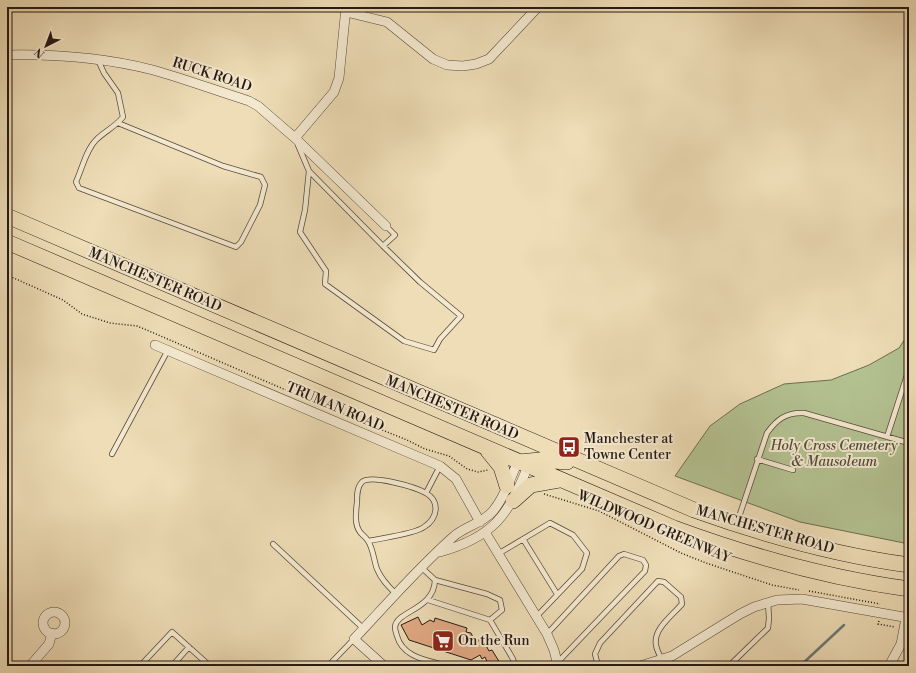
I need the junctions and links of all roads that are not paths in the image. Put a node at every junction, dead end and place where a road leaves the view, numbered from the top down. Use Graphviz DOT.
graph roads {
  1 [pos="538,7"];
  2 [pos="346,10"];
  3 [pos="7,55"];
  4 [pos="98,60"];
  5 [pos="118,123"];
  6 [pos="295,138"];
  7 [pos="309,170"];
  8 [pos="7,216"];
  9 [pos="386,226"];
  10 [pos="7,242"];
  11 [pos="383,246"];
  12 [pos="154,345"];
  13 [pos="168,350"];
  14 [pos="909,370"];
  15 [pos="516,435"];
  16 [pos="887,437"];
  17 [pos="909,443"];
  18 [pos="484,448"];
  19 [pos="112,454"];
  20 [pos="757,459"];
  21 [pos="525,463"];
  22 [pos="582,463"];
  23 [pos="440,466"];
  24 [pos="793,470"];
  25 [pos="560,480"];
  26 [pos="507,486"];
  27 [pos="426,493"];
  28 [pos="513,501"];
  29 [pos="480,522"];
  30 [pos="736,525"];
  31 [pos="485,532"];
  32 [pos="523,539"];
  33 [pos="369,541"];
  34 [pos="273,544"];
  35 [pos="438,552"];
  36 [pos="498,554"];
  37 [pos="909,565"];
  38 [pos="421,567"];
  39 [pos="435,580"];
  40 [pos="909,589"];
  41 [pos="395,593"];
  42 [pos="556,594"];
  43 [pos="428,600"];
  44 [pos="768,603"];
  45 [pos="537,616"];
  46 [pos="908,618"];
  47 [pos="490,620"];
  48 [pos="364,629"];
  49 [pos="52,633"];
  50 [pos="547,634"];
  51 [pos="354,639"];
  52 [pos="189,647"];
  53 [pos="663,663"];
  54 [pos="207,665"];
  55 [pos="558,665"];
  56 [pos="730,665"];
  57 [pos="30,666"];
  58 [pos="140,666"];
  59 [pos="172,666"];
  60 [pos="328,666"];
  61 [pos="384,666"];
  62 [pos="447,666"];
  63 [pos="515,666"];
  64 [pos="598,666"];
  65 [pos="640,666"];
  66 [pos="889,666"];
  1 -- 2 [label="street"];
  2 -- 6 [label="street"];
  3 -- 4 [label="street, RUCK ROAD"];
  4 -- 5 [label="lane"];
  4 -- 6 [label="street, RUCK ROAD"];
  5 -- 5 [label="lane"];
  6 -- 7 [label="lane"];
  6 -- 9 [label="street, RUCK ROAD"];
  7 -- 11 [label="lane"];
  7 -- 11 [label="lane"];
  8 -- 15 [label="highway, MANCHESTER ROAD"];
  9 -- 11 [label="lane"];
  10 -- 18 [label="highway, MANCHESTER ROAD"];
  12 -- 13 [label="street, TRUMAN ROAD"];
  13 -- 19 [label="lane"];
  13 -- 23 [label="street, TRUMAN ROAD"];
  14 -- 16 [label="lane"];
  15 -- 21 [label="highway"];
  15 -- 22 [label="highway, MANCHESTER ROAD"];
  16 -- 17 [label="lane"];
  16 -- 20 [label="lane"];
  18 -- 21 [label="highway, MANCHESTER ROAD"];
  18 -- 26 [label="highway"];
  20 -- 24 [label="lane"];
  20 -- 30 [label="lane"];
  21 -- 22 [label="highway"];
  21 -- 25 [label="highway, MANCHESTER ROAD"];
  21 -- 26 [label="street"];
  21 -- 28 [label="street"];
  22 -- 30 [label="highway, MANCHESTER ROAD"];
  23 -- 27 [label="lane"];
  23 -- 29 [label="street, TRUMAN ROAD"];
  25 -- 28 [label="highway"];
  25 -- 40 [label="highway, MANCHESTER ROAD"];
  26 -- 29 [label="street"];
  27 -- 33 [label="lane"];
  27 -- 33 [label="lane"];
  28 -- 31 [label="street"];
  29 -- 35 [label="street"];
  30 -- 37 [label="highway, MANCHESTER ROAD"];
  31 -- 35 [label="street"];
  31 -- 36 [label="street"];
  32 -- 36 [label="lane"];
  32 -- 42 [label="lane"];
  32 -- 42 [label="lane"];
  33 -- 41 [label="lane"];
  34 -- 48 [label="lane"];
  35 -- 38 [label="street"];
  36 -- 45 [label="street"];
  38 -- 39 [label="lane"];
  38 -- 41 [label="street"];
  39 -- 43 [label="lane"];
  39 -- 47 [label="lane"];
  41 -- 48 [label="street"];
  42 -- 45 [label="lane"];
  43 -- 47 [label="lane"];
  43 -- 62 [label="lane"];
  44 -- 46 [label="street"];
  44 -- 53 [label="street"];
  44 -- 56 [label="lane"];
  45 -- 50 [label="street"];
  46 -- 66 [label="street"];
  47 -- 63 [label="lane"];
  48 -- 51 [label="street"];
  49 -- 57 [label="street"];
  50 -- 55 [label="street"];
  50 -- 55 [label="lane"];
  51 -- 60 [label="lane"];
  51 -- 61 [label="street"];
  52 -- 54 [label="lane"];
  52 -- 58 [label="lane"];
  52 -- 59 [label="lane"];
  53 -- 64 [label="lane"];
  53 -- 65 [label="street"];
}
